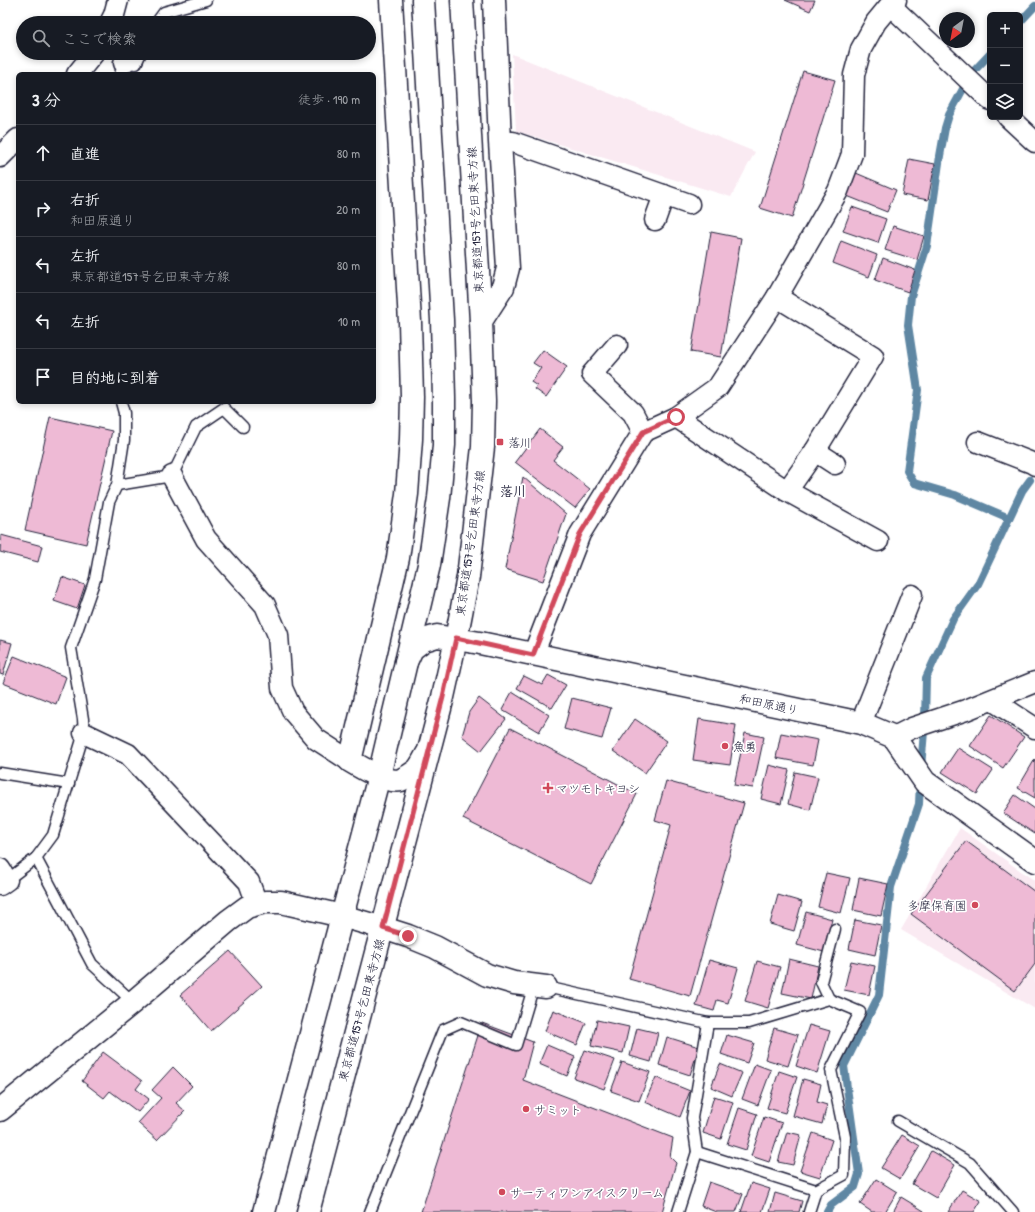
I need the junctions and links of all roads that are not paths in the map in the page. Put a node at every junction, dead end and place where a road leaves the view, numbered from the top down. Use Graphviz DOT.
graph roads {
  1 [pos="206,0"];
  2 [pos="391,0"];
  3 [pos="423,0"];
  4 [pos="462,0"];
  5 [pos="494,0"];
  6 [pos="893,2"];
  7 [pos="161,16"];
  8 [pos="88,60"];
  9 [pos="138,60"];
  10 [pos="124,63"];
  11 [pos="79,72"];
  12 [pos="987,97"];
  13 [pos="1011,120"];
  14 [pos="16,141"];
  15 [pos="500,142"];
  16 [pos="1035,142"];
  17 [pos="0,157"];
  18 [pos="664,195"];
  19 [pos="689,204"];
  20 [pos="655,220"];
  21 [pos="777,297"];
  22 [pos="481,321"];
  23 [pos="616,345"];
  24 [pos="122,404"];
  25 [pos="676,417"];
  26 [pos="243,428"];
  27 [pos="643,432"];
  28 [pos="978,442"];
  29 [pos="815,451"];
  30 [pos="834,464"];
  31 [pos="1035,465"];
  32 [pos="172,476"];
  33 [pos="117,485"];
  34 [pos="786,491"];
  35 [pos="878,541"];
  36 [pos="912,595"];
  37 [pos="456,638"];
  38 [pos="533,655"];
  39 [pos="406,662"];
  40 [pos="1035,682"];
  41 [pos="992,700"];
  42 [pos="861,723"];
  43 [pos="1035,728"];
  44 [pos="903,732"];
  45 [pos="84,734"];
  46 [pos="430,750"];
  47 [pos="350,761"];
  48 [pos="0,773"];
  49 [pos="379,776"];
  50 [pos="69,784"];
  51 [pos="36,858"];
  52 [pos="1035,861"];
  53 [pos="2,878"];
  54 [pos="257,904"];
  55 [pos="342,916"];
  56 [pos="383,928"];
  57 [pos="835,929"];
  58 [pos="540,986"];
  59 [pos="829,999"];
  60 [pos="133,1002"];
  61 [pos="708,1023"];
  62 [pos="0,1110"];
  63 [pos="898,1121"];
  64 [pos="697,1152"];
  65 [pos="816,1190"];
  66 [pos="264,1212"];
  67 [pos="308,1212"];
  68 [pos="370,1212"];
  69 [pos="678,1212"];
  70 [pos="808,1212"];
  71 [pos="1013,1212"];
  1 -- 7 [label="lane"];
  2 -- 47 [label="main road"];
  3 -- 39 [label="main road"];
  4 -- 22 [label="main road, 東京都道157号乞田東寺方線"];
  5 -- 15 [label="main road"];
  6 -- 12 [label="street"];
  6 -- 21 [label="street"];
  8 -- 11 [label="street"];
  9 -- 10 [label="lane"];
  13 -- 16 [label="street"];
  14 -- 17 [label="street"];
  15 -- 18 [label="street"];
  15 -- 22 [label="main road"];
  18 -- 19 [label="street"];
  18 -- 20 [label="street"];
  21 -- 25 [label="street"];
  21 -- 29 [label="street"];
  22 -- 37 [label="main road, 東京都道157号乞田東寺方線"];
  23 -- 27 [label="street"];
  24 -- 33 [label="lane"];
  25 -- 27 [label="street"];
  25 -- 34 [label="street"];
  26 -- 32 [label="lane"];
  27 -- 38 [label="street"];
  28 -- 31 [label="street"];
  29 -- 30 [label="street"];
  29 -- 34 [label="street"];
  32 -- 33 [label="lane"];
  32 -- 47 [label="street"];
  33 -- 45 [label="lane"];
  34 -- 35 [label="street"];
  36 -- 42 [label="street"];
  37 -- 38 [label="main road, 和田原通り"];
  37 -- 39 [label="main road, 和田原通り"];
  37 -- 46 [label="main road, 東京都道157号乞田東寺方線"];
  38 -- 42 [label="main road, 和田原通り"];
  39 -- 49 [label="main road"];
  40 -- 41 [label="street"];
  41 -- 43 [label="street"];
  41 -- 44 [label="street"];
  42 -- 44 [label="main road, 和田原通り"];
  44 -- 52 [label="main road"];
  45 -- 50 [label="lane"];
  45 -- 54 [label="street"];
  46 -- 49 [label="main road"];
  46 -- 56 [label="main road, 東京都道157号乞田東寺方線"];
  47 -- 49 [label="main road"];
  48 -- 50 [label="lane"];
  49 -- 55 [label="main road"];
  50 -- 51 [label="lane"];
  51 -- 53 [label="lane"];
  51 -- 60 [label="lane"];
  54 -- 55 [label="main road"];
  54 -- 60 [label="main road"];
  55 -- 56 [label="main road"];
  55 -- 66 [label="main road"];
  56 -- 58 [label="main road"];
  56 -- 67 [label="main road, 東京都道157号乞田東寺方線"];
  57 -- 59 [label="lane"];
  58 -- 61 [label="lane"];
  58 -- 68 [label="lane"];
  59 -- 61 [label="lane"];
  59 -- 65 [label="lane"];
  60 -- 62 [label="main road"];
  61 -- 64 [label="lane"];
  63 -- 71 [label="lane"];
  64 -- 65 [label="lane"];
  64 -- 69 [label="lane"];
  65 -- 70 [label="lane"];
}
